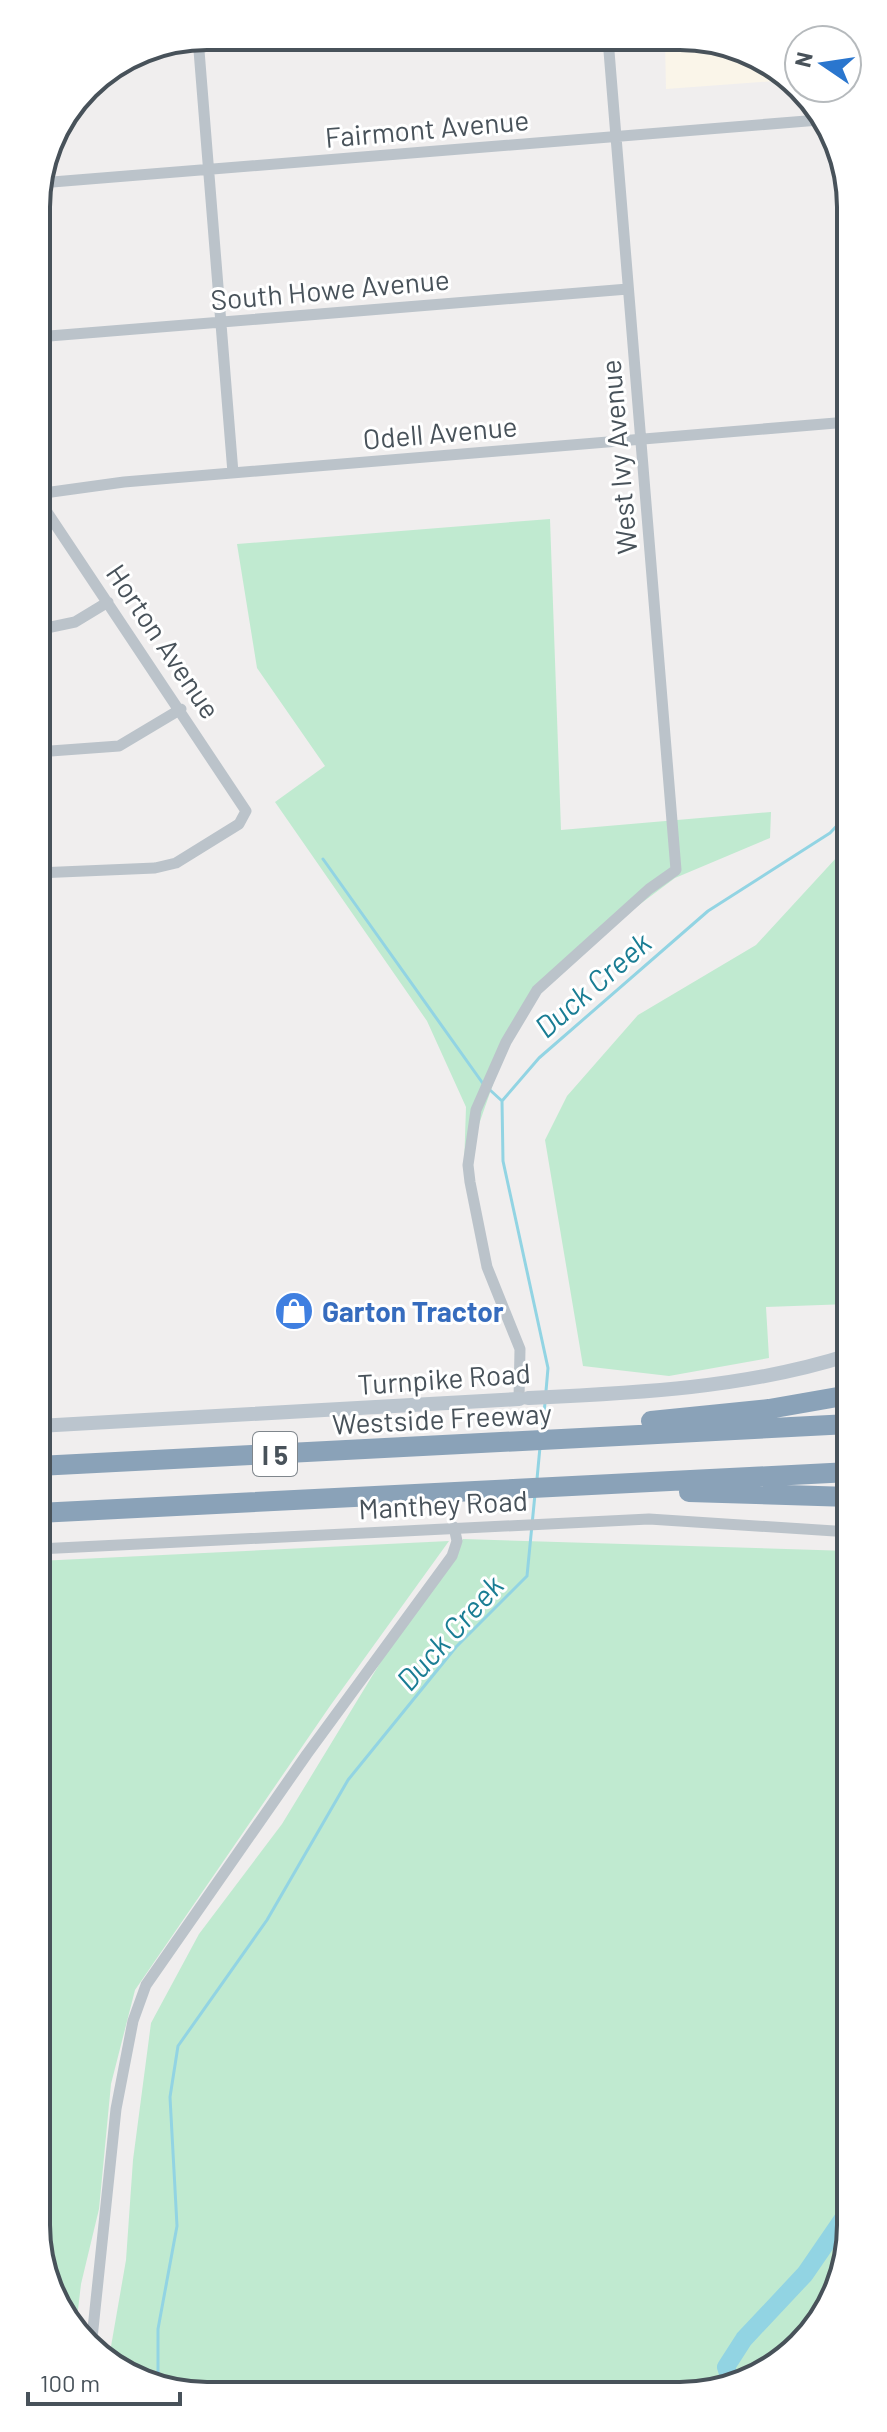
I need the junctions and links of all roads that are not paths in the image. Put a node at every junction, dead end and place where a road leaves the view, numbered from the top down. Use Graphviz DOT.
graph roads {
  1 [pos="199,50"];
  2 [pos="609,50"];
  3 [pos="810,121"];
  4 [pos="616,137"];
  5 [pos="208,169"];
  6 [pos="52,182"];
  7 [pos="628,289"];
  8 [pos="221,322"];
  9 [pos="50,336"];
  10 [pos="837,423"];
  11 [pos="640,438"];
  12 [pos="233,473"];
  13 [pos="50,493"];
  14 [pos="50,515"];
  15 [pos="108,602"];
  16 [pos="50,627"];
  17 [pos="181,709"];
  18 [pos="50,751"];
  19 [pos="50,872"];
  20 [pos="837,1358"];
  21 [pos="837,1397"];
  22 [pos="523,1399"];
  23 [pos="50,1425"];
  24 [pos="837,1425"];
  25 [pos="578,1439"];
  26 [pos="50,1465"];
  27 [pos="837,1473"];
  28 [pos="626,1483"];
  29 [pos="837,1497"];
  30 [pos="50,1512"];
  31 [pos="454,1527"];
  32 [pos="837,1531"];
  33 [pos="50,1548"];
  34 [pos="93,2332"];
  1 -- 5 [label="street"];
  2 -- 4 [label="street, West Ivy Avenue"];
  3 -- 4 [label="street, Fairmont Avenue"];
  4 -- 5 [label="street, Fairmont Avenue"];
  4 -- 7 [label="street, West Ivy Avenue"];
  5 -- 6 [label="street, Fairmont Avenue"];
  5 -- 8 [label="street"];
  7 -- 8 [label="street, South Howe Avenue"];
  7 -- 11 [label="street, West Ivy Avenue"];
  8 -- 9 [label="street, South Howe Avenue"];
  8 -- 12 [label="street"];
  10 -- 11 [label="street, Odell Avenue"];
  11 -- 12 [label="street, Odell Avenue"];
  11 -- 22 [label="street, West Ivy Avenue"];
  12 -- 13 [label="street, Odell Avenue"];
  14 -- 15 [label="street, Horton Avenue"];
  15 -- 16 [label="street"];
  15 -- 17 [label="street, Horton Avenue"];
  17 -- 18 [label="street"];
  17 -- 19 [label="street, Horton Avenue"];
  20 -- 22 [label="street, Turnpike Road"];
  21 -- 25 [label="highway"];
  22 -- 23 [label="street, Turnpike Road"];
  24 -- 25 [label="highway, Westside Freeway / I 5"];
  25 -- 26 [label="highway, Westside Freeway / I 5"];
  27 -- 28 [label="highway, I 5"];
  28 -- 29 [label="highway"];
  28 -- 30 [label="highway, I 5"];
  31 -- 32 [label="street, Manthey Road"];
  31 -- 33 [label="street, Manthey Road"];
  31 -- 34 [label="street"];
}
